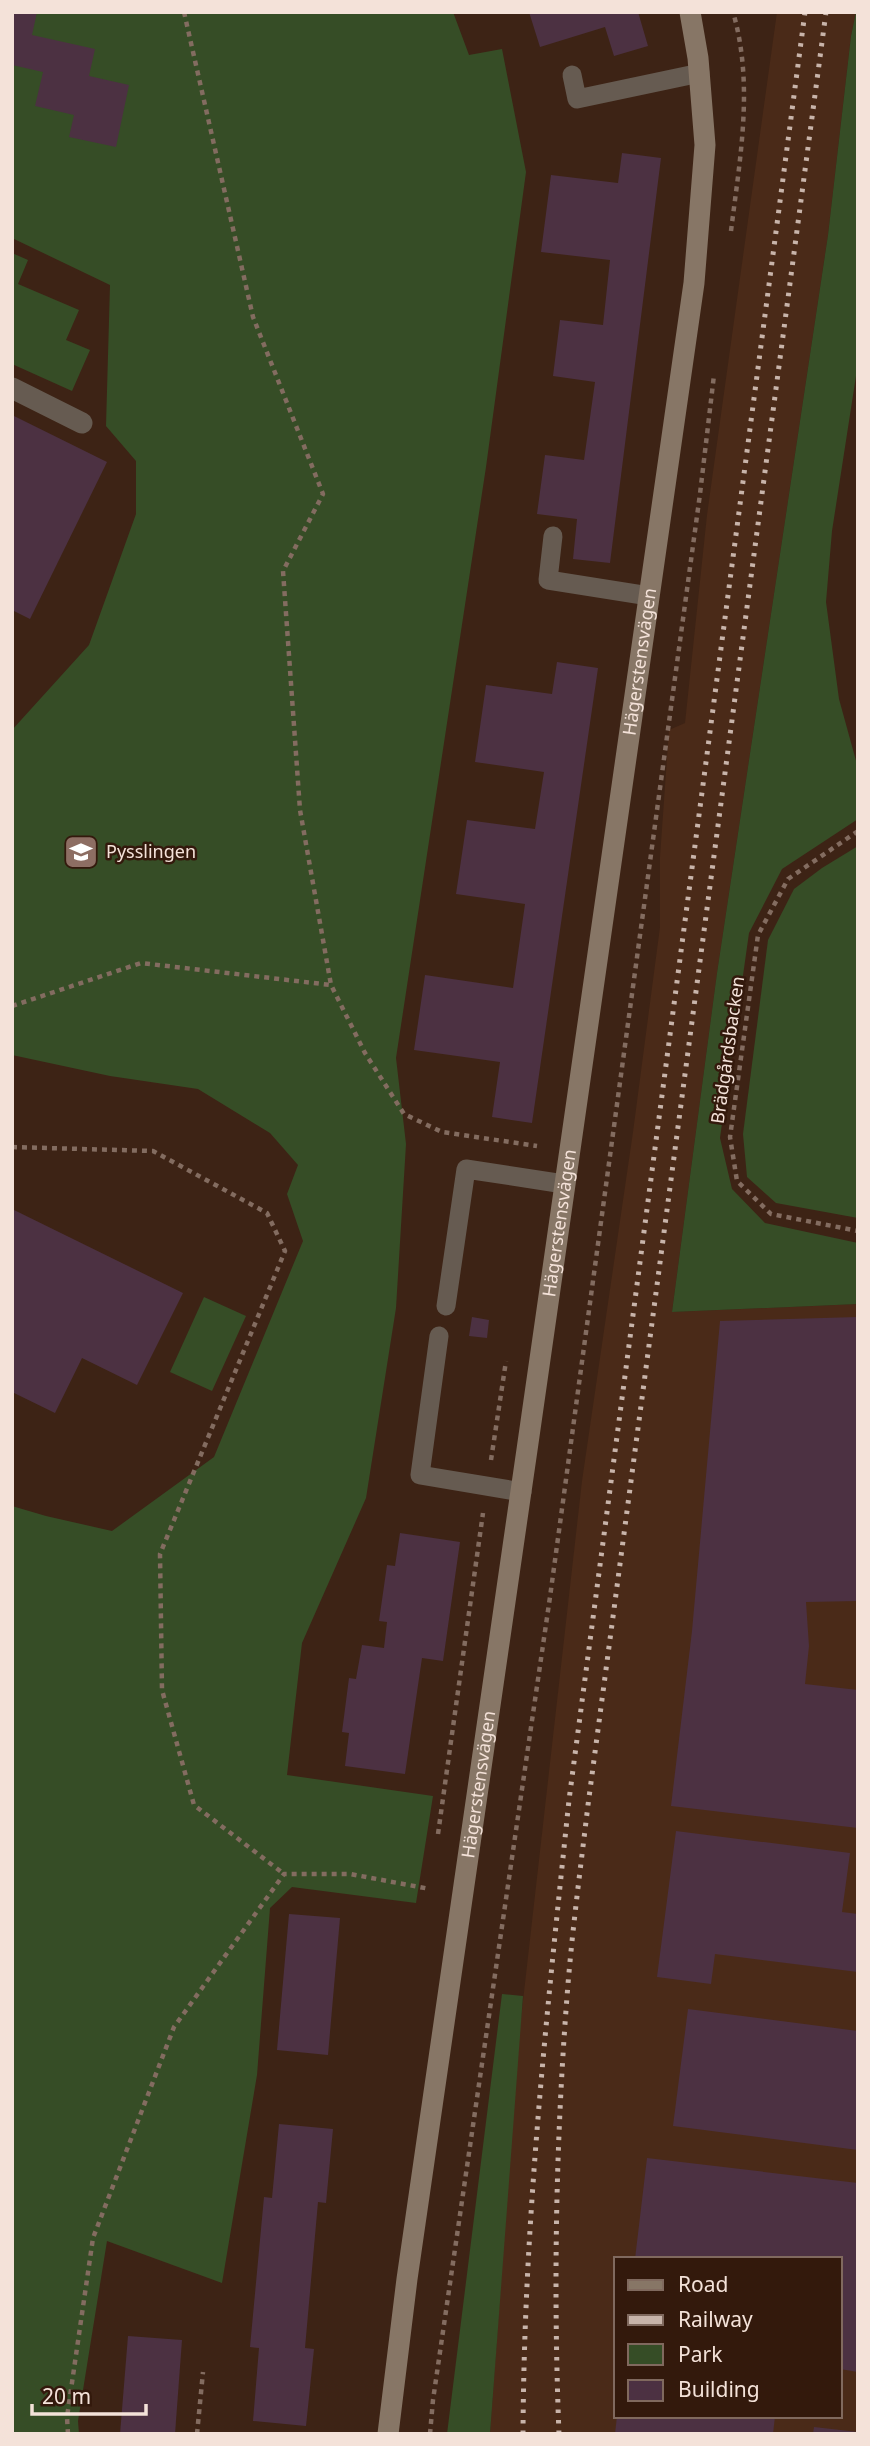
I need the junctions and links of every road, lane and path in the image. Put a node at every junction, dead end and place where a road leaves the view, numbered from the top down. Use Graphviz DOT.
graph roads {
  1 [pos="184,12"];
  2 [pos="690,12"];
  3 [pos="734,14"];
  4 [pos="700,73"];
  5 [pos="572,75"];
  6 [pos="730,238"];
  7 [pos="715,373"];
  8 [pos="12,388"];
  9 [pos="82,423"];
  10 [pos="553,536"];
  11 [pos="649,596"];
  12 [pos="858,831"];
  13 [pos="331,985"];
  14 [pos="12,1006"];
  15 [pos="537,1146"];
  16 [pos="12,1147"];
  17 [pos="564,1184"];
  18 [pos="858,1231"];
  19 [pos="446,1306"];
  20 [pos="439,1336"];
  21 [pos="522,1492"];
  22 [pos="284,1874"];
  23 [pos="430,1889"];
  24 [pos="203,2372"];
  25 [pos="68,2434"];
  26 [pos="197,2434"];
  27 [pos="388,2434"];
  28 [pos="430,2434"];
  1 -- 13 [label="path"];
  2 -- 4 [label="street, Hägerstensvägen"];
  3 -- 6 [label="path"];
  4 -- 5 [label="lane"];
  4 -- 11 [label="street, Hägerstensvägen"];
  7 -- 28 [label="path"];
  8 -- 9 [label="street"];
  10 -- 11 [label="lane"];
  11 -- 17 [label="street, Hägerstensvägen"];
  12 -- 18 [label="path, Brädgårdsbacken"];
  13 -- 14 [label="path"];
  13 -- 15 [label="path"];
  16 -- 22 [label="path"];
  17 -- 19 [label="lane"];
  17 -- 21 [label="street, Hägerstensvägen"];
  20 -- 21 [label="lane"];
  21 -- 27 [label="street, Hägerstensvägen"];
  22 -- 23 [label="path"];
  22 -- 25 [label="path"];
  24 -- 26 [label="path"];
}
